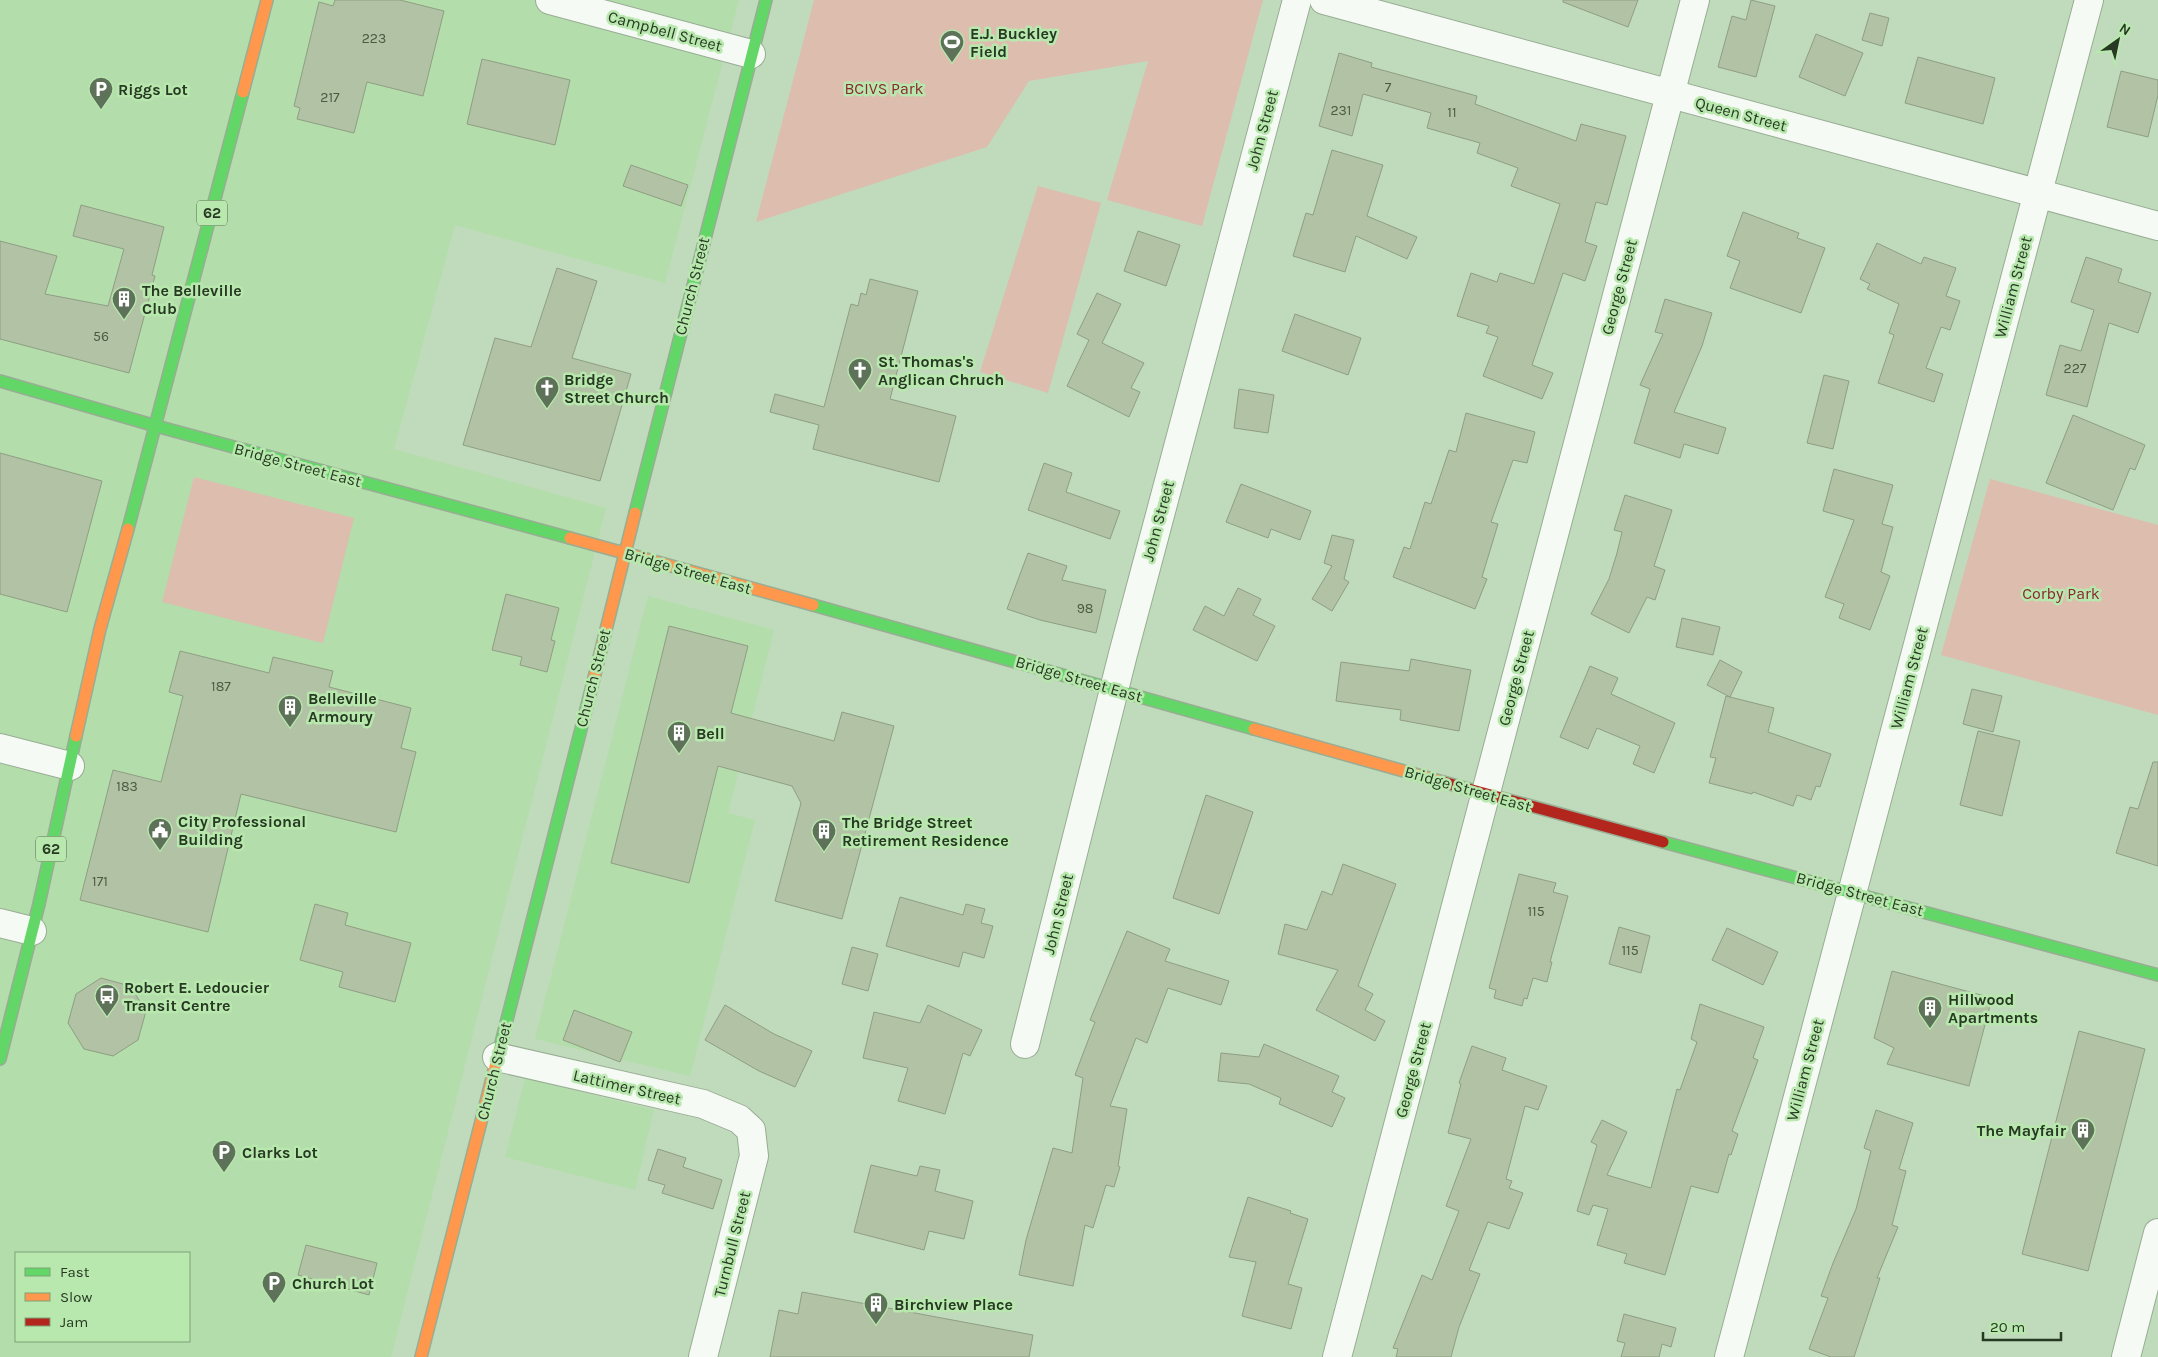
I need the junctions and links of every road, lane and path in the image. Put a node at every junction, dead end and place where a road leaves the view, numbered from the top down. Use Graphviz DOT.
graph roads {
  1 [pos="267,0"];
  2 [pos="550,0"];
  3 [pos="766,0"];
  4 [pos="1297,0"];
  5 [pos="1324,0"];
  6 [pos="1695,0"];
  7 [pos="2089,0"];
  8 [pos="751,54"];
  9 [pos="1670,94"];
  10 [pos="2037,194"];
  11 [pos="2158,226"];
  12 [pos="0,381"];
  13 [pos="156,426"];
  14 [pos="625,553"];
  15 [pos="1114,689"];
  16 [pos="0,748"];
  17 [pos="70,766"];
  18 [pos="1485,794"];
  19 [pos="1852,892"];
  20 [pos="0,923"];
  21 [pos="32,931"];
  22 [pos="2158,975"];
  23 [pos="1025,1044"];
  24 [pos="497,1058"];
  25 [pos="0,1059"];
  26 [pos="751,1130"];
  27 [pos="2158,1233"];
  28 [pos="421,1357"];
  29 [pos="703,1357"];
  30 [pos="1337,1357"];
  31 [pos="1729,1357"];
  32 [pos="2126,1357"];
  1 -- 13 [label="street, 62"];
  2 -- 8 [label="street, Campbell Street"];
  3 -- 8 [label="street, Church Street"];
  4 -- 15 [label="street, John Street"];
  5 -- 9 [label="street, Queen Street"];
  6 -- 9 [label="street, George Street"];
  7 -- 10 [label="street, William Street"];
  8 -- 14 [label="street, Church Street"];
  9 -- 10 [label="street, Queen Street"];
  9 -- 18 [label="street, George Street"];
  10 -- 11 [label="street, Queen Street"];
  10 -- 19 [label="street, William Street"];
  12 -- 13 [label="street, Bridge Street East"];
  13 -- 14 [label="street, Bridge Street East"];
  13 -- 17 [label="street, 62"];
  14 -- 15 [label="street, Bridge Street East"];
  14 -- 24 [label="street, Church Street"];
  15 -- 18 [label="street, Bridge Street East"];
  15 -- 23 [label="street, John Street"];
  16 -- 17 [label="street"];
  17 -- 21 [label="street, 62"];
  18 -- 19 [label="street, Bridge Street East"];
  18 -- 30 [label="street, George Street"];
  19 -- 22 [label="street, Bridge Street East"];
  19 -- 31 [label="street, William Street"];
  20 -- 21 [label="street"];
  21 -- 25 [label="street, 62"];
  24 -- 26 [label="street, Lattimer Street"];
  24 -- 28 [label="street, Church Street"];
  26 -- 29 [label="street, Turnbull Street"];
  27 -- 32 [label="street"];
}
